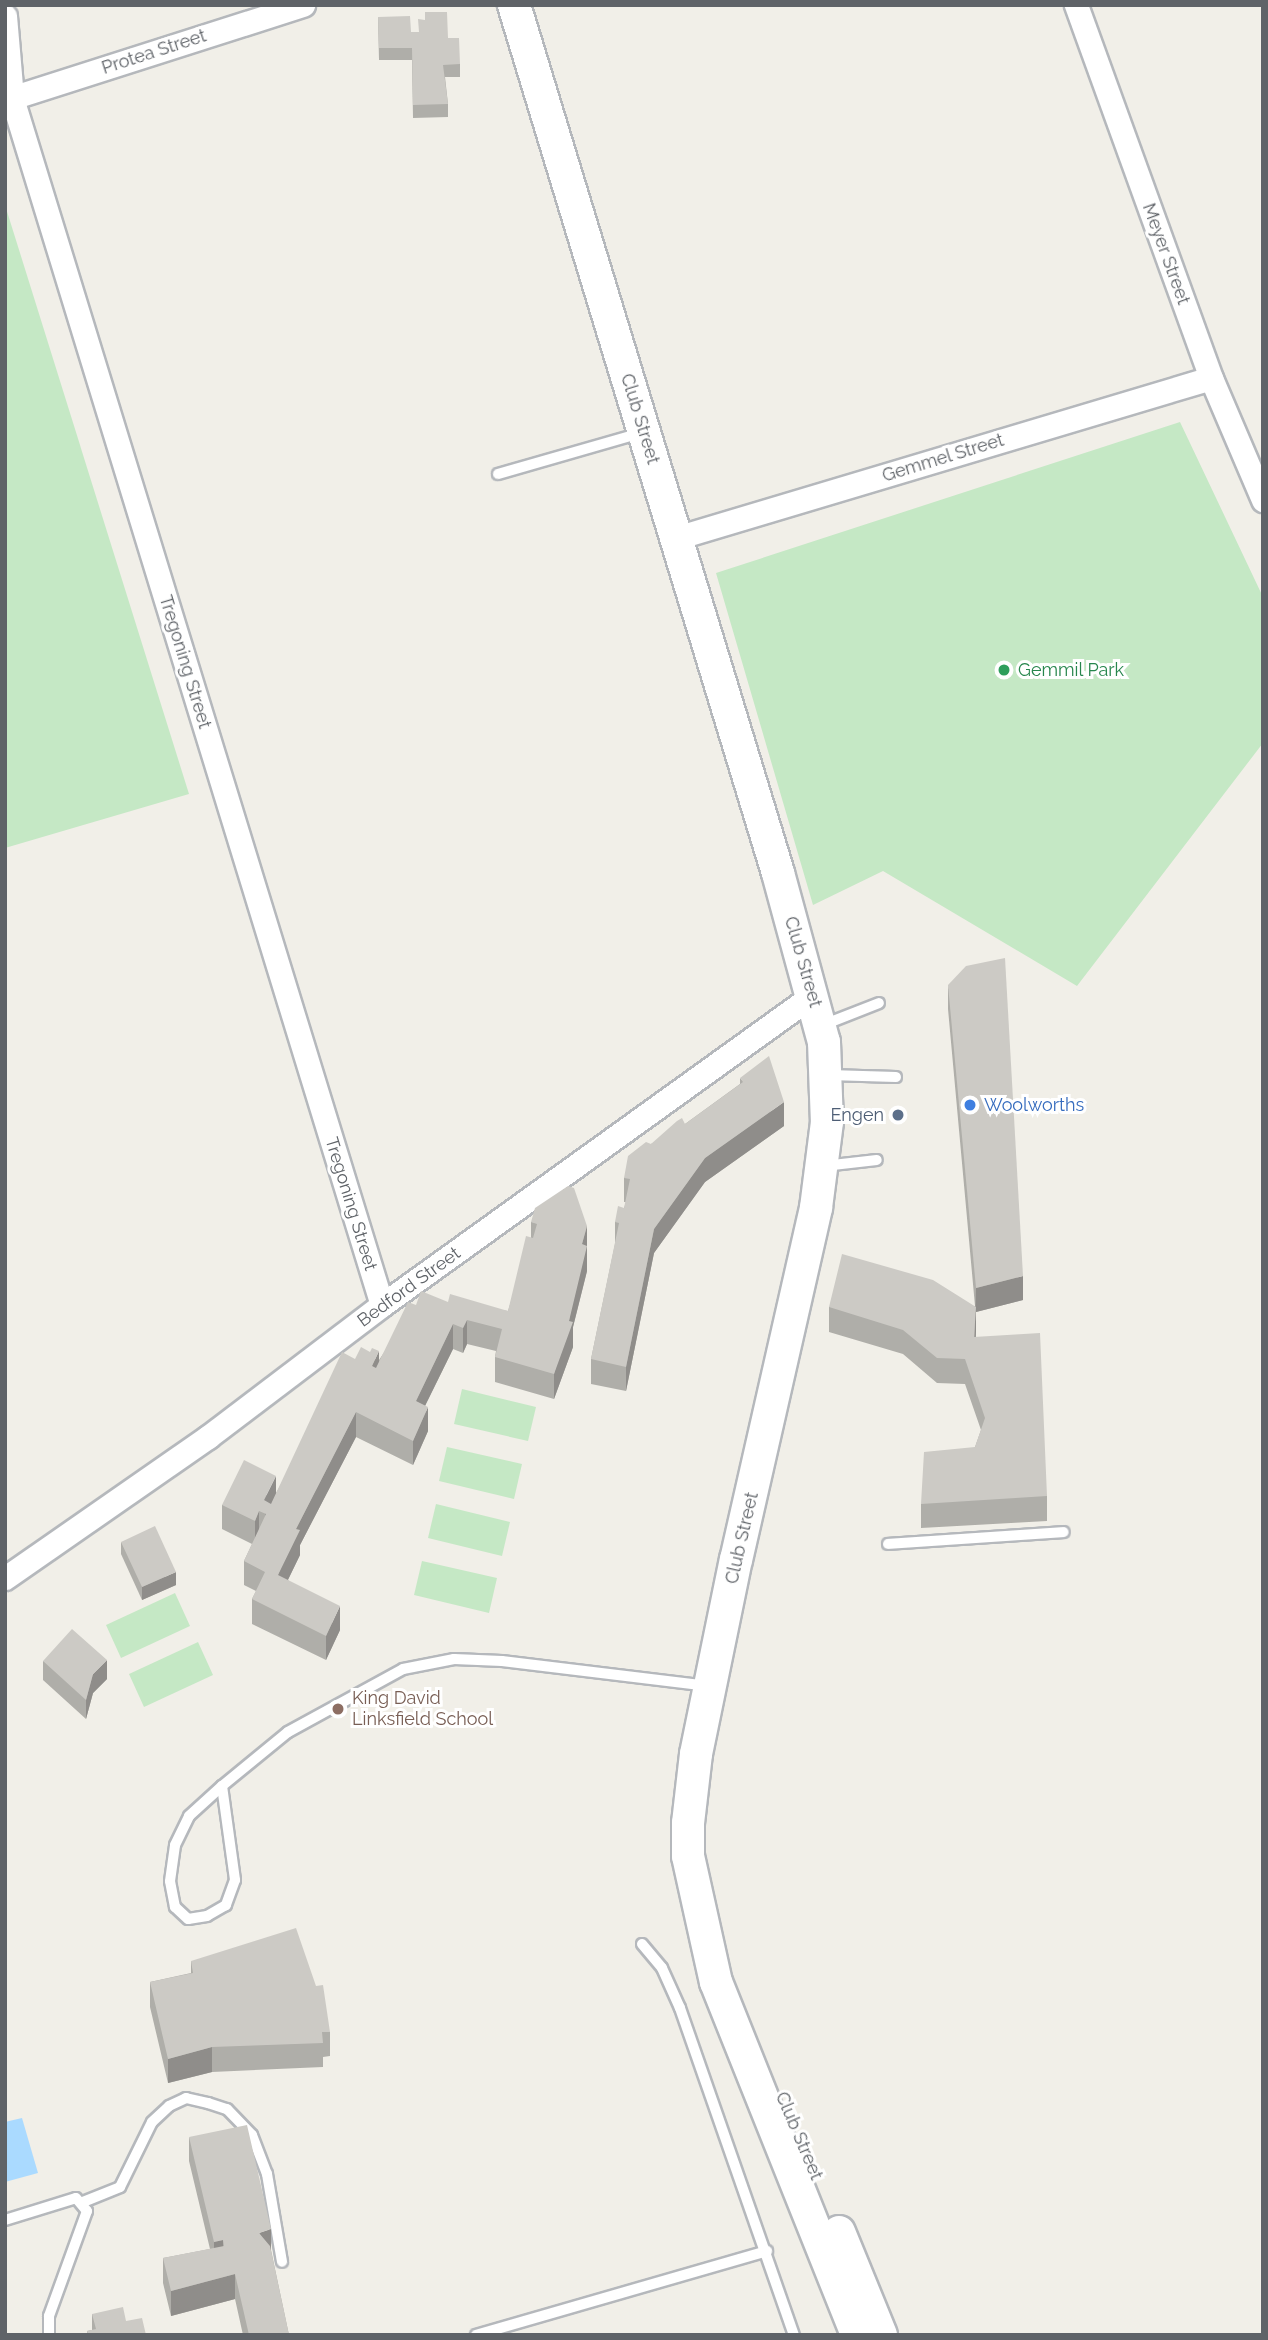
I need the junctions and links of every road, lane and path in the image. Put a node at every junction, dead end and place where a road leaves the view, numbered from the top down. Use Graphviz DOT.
graph roads {
  1 [pos="303,5"];
  2 [pos="514,5"];
  3 [pos="1076,5"];
  4 [pos="5,16"];
  5 [pos="9,99"];
  6 [pos="1211,378"];
  7 [pos="644,432"];
  8 [pos="498,474"];
  9 [pos="1263,500"];
  10 [pos="676,538"];
  11 [pos="813,995"];
  12 [pos="879,1003"];
  13 [pos="820,1026"];
  14 [pos="827,1075"];
  15 [pos="896,1077"];
  16 [pos="877,1160"];
  17 [pos="823,1166"];
  18 [pos="382,1305"];
  19 [pos="1063,1532"];
  20 [pos="888,1544"];
  21 [pos="5,1578"];
  22 [pos="712,1686"];
  23 [pos="222,1786"];
  24 [pos="707,1942"];
  25 [pos="642,1944"];
  26 [pos="83,2202"];
  27 [pos="5,2220"];
  28 [pos="767,2251"];
  29 [pos="282,2262"];
  30 [pos="49,2335"];
  31 [pos="476,2335"];
  32 [pos="794,2335"];
  33 [pos="857,2335"];
  34 [pos="881,2335"];
  1 -- 5 [label="street, Protea Street"];
  2 -- 7 [label="main road, Club Street"];
  3 -- 6 [label="street, Meyer Street"];
  4 -- 5 [label="street, Tregoning Street"];
  5 -- 18 [label="street, Tregoning Street"];
  6 -- 9 [label="street, Meyer Street"];
  6 -- 10 [label="street, Gemmel Street"];
  7 -- 8 [label="lane"];
  7 -- 10 [label="main road, Club Street"];
  10 -- 11 [label="main road, Club Street"];
  11 -- 13 [label="main road, Club Street"];
  11 -- 18 [label="street, Bedford Street"];
  12 -- 13 [label="lane"];
  13 -- 14 [label="main road, Club Street"];
  14 -- 15 [label="lane"];
  14 -- 17 [label="main road, Club Street"];
  16 -- 17 [label="lane"];
  17 -- 22 [label="main road, Club Street"];
  18 -- 21 [label="street, Bedford Street"];
  19 -- 20 [label="lane"];
  22 -- 23 [label="lane"];
  22 -- 24 [label="main road, Club Street"];
  23 -- 23 [label="lane"];
  24 -- 33 [label="main road, Club Street"];
  24 -- 34 [label="main road, Club Street"];
  25 -- 28 [label="lane"];
  26 -- 27 [label="lane"];
  26 -- 29 [label="lane"];
  26 -- 30 [label="lane"];
  28 -- 31 [label="lane"];
  28 -- 32 [label="lane"];
}
